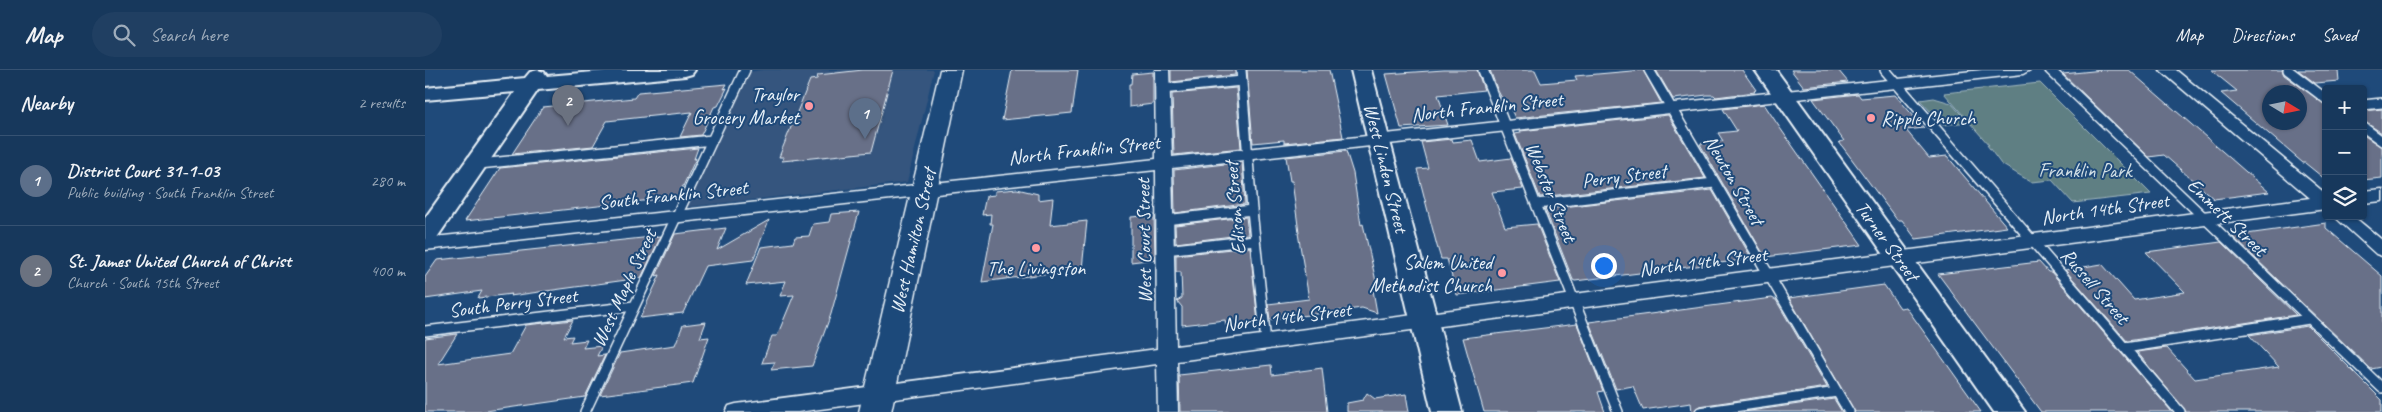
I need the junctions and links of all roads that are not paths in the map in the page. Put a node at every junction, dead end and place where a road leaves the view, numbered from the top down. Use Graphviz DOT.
graph roads {
  1 [pos="685,70"];
  2 [pos="745,70"];
  3 [pos="951,70"];
  4 [pos="1162,70"];
  5 [pos="1241,70"];
  6 [pos="1361,70"];
  7 [pos="1483,70"];
  8 [pos="1649,70"];
  9 [pos="1765,70"];
  10 [pos="1885,70"];
  11 [pos="2023,70"];
  12 [pos="2049,70"];
  13 [pos="2167,70"];
  14 [pos="2288,70"];
  15 [pos="536,77"];
  16 [pos="1242,81"];
  17 [pos="1898,84"];
  18 [pos="1162,89"];
  19 [pos="425,94"];
  20 [pos="2322,96"];
  21 [pos="1784,97"];
  22 [pos="2382,103"];
  23 [pos="2367,105"];
  24 [pos="1672,109"];
  25 [pos="1506,127"];
  26 [pos="2367,130"];
  27 [pos="712,140"];
  28 [pos="1379,140"];
  29 [pos="2382,141"];
  30 [pos="1247,154"];
  31 [pos="1163,162"];
  32 [pos="475,164"];
  33 [pos="1715,183"];
  34 [pos="925,189"];
  35 [pos="2382,195"];
  36 [pos="2367,197"];
  37 [pos="2322,200"];
  38 [pos="2322,203"];
  39 [pos="1537,204"];
  40 [pos="1252,210"];
  41 [pos="677,216"];
  42 [pos="2203,218"];
  43 [pos="1165,220"];
  44 [pos="2347,220"];
  45 [pos="425,236"];
  46 [pos="1255,240"];
  47 [pos="2032,241"];
  48 [pos="425,244"];
  49 [pos="1165,250"];
  50 [pos="2382,250"];
  51 [pos="1900,259"];
  52 [pos="1770,276"];
  53 [pos="1576,302"];
  54 [pos="634,306"];
  55 [pos="2309,319"];
  56 [pos="1424,322"];
  57 [pos="425,331"];
  58 [pos="1266,342"];
  59 [pos="2125,348"];
  60 [pos="1167,355"];
  61 [pos="2382,388"];
  62 [pos="1837,392"];
  63 [pos="877,403"];
  64 [pos="585,412"];
  65 [pos="736,412"];
  66 [pos="1168,412"];
  67 [pos="1447,412"];
  68 [pos="1618,412"];
  69 [pos="1700,412"];
  70 [pos="1849,412"];
  71 [pos="2010,412"];
  72 [pos="2180,412"];
  1 -- 15 [label="street"];
  2 -- 27 [label="lane, West Maple Street"];
  3 -- 34 [label="main road, West Hamilton Street"];
  4 -- 18 [label="street, West Court Street"];
  5 -- 16 [label="lane, Edison Street"];
  6 -- 28 [label="street, West Linden Street"];
  7 -- 25 [label="lane, Webster Street"];
  8 -- 24 [label="lane, Newton Street"];
  9 -- 21 [label="street, Turner Street"];
  10 -- 17 [label="lane, Russell Street"];
  11 -- 17 [label="street, North Franklin Street"];
  12 -- 42 [label="lane, Emmett Street"];
  13 -- 37 [label="street"];
  14 -- 20 [label="lane"];
  15 -- 19 [label="street"];
  15 -- 32 [label="street"];
  16 -- 18 [label="lane"];
  16 -- 30 [label="lane, Edison Street"];
  17 -- 21 [label="street, North Franklin Street"];
  17 -- 47 [label="lane, Russell Street"];
  18 -- 31 [label="street, West Court Street"];
  21 -- 24 [label="street, North Franklin Street"];
  21 -- 51 [label="street, Turner Street"];
  22 -- 23 [label="lane"];
  24 -- 25 [label="street, North Franklin Street"];
  24 -- 33 [label="lane, Newton Street"];
  25 -- 28 [label="street, North Franklin Street"];
  25 -- 39 [label="lane, Webster Street"];
  26 -- 29 [label="lane"];
  27 -- 32 [label="lane"];
  27 -- 41 [label="lane, West Maple Street"];
  28 -- 30 [label="street, North Franklin Street"];
  28 -- 56 [label="street, West Linden Street"];
  30 -- 31 [label="street, North Franklin Street"];
  30 -- 40 [label="lane, Edison Street"];
  31 -- 34 [label="street, North Franklin Street"];
  31 -- 43 [label="street, West Court Street"];
  32 -- 45 [label="street"];
  33 -- 39 [label="lane, Perry Street"];
  33 -- 52 [label="lane, Newton Street"];
  34 -- 41 [label="street, South Franklin Street"];
  34 -- 63 [label="main road, West Hamilton Street"];
  35 -- 36 [label="street"];
  38 -- 42 [label="street, North 14th Street"];
  39 -- 53 [label="lane, Webster Street"];
  40 -- 43 [label="lane"];
  40 -- 46 [label="lane, Edison Street"];
  41 -- 48 [label="street, South Franklin Street"];
  41 -- 54 [label="lane, West Maple Street"];
  42 -- 47 [label="street, North 14th Street"];
  42 -- 55 [label="lane, Emmett Street"];
  43 -- 49 [label="street, West Court Street"];
  44 -- 50 [label="street"];
  46 -- 49 [label="lane"];
  46 -- 58 [label="lane, Edison Street"];
  47 -- 51 [label="street, North 14th Street"];
  47 -- 59 [label="lane, Russell Street"];
  49 -- 60 [label="street, West Court Street"];
  51 -- 52 [label="street, North 14th Street"];
  51 -- 71 [label="street, Turner Street"];
  52 -- 53 [label="street, North 14th Street"];
  52 -- 62 [label="lane, Newton Street"];
  53 -- 56 [label="street, North 14th Street"];
  53 -- 68 [label="lane, Webster Street"];
  54 -- 57 [label="lane, South Perry Street"];
  54 -- 64 [label="lane, West Maple Street"];
  55 -- 59 [label="lane"];
  55 -- 61 [label="lane, Emmett Street"];
  56 -- 58 [label="street, North 14th Street"];
  56 -- 67 [label="street, West Linden Street"];
  58 -- 60 [label="street, North 14th Street"];
  59 -- 72 [label="lane, Russell Street"];
  60 -- 63 [label="street, North 14th Street"];
  60 -- 66 [label="street, West Court Street"];
  62 -- 69 [label="lane"];
  62 -- 70 [label="lane, Newton Street"];
  63 -- 65 [label="street, North 14th Street"];
}
